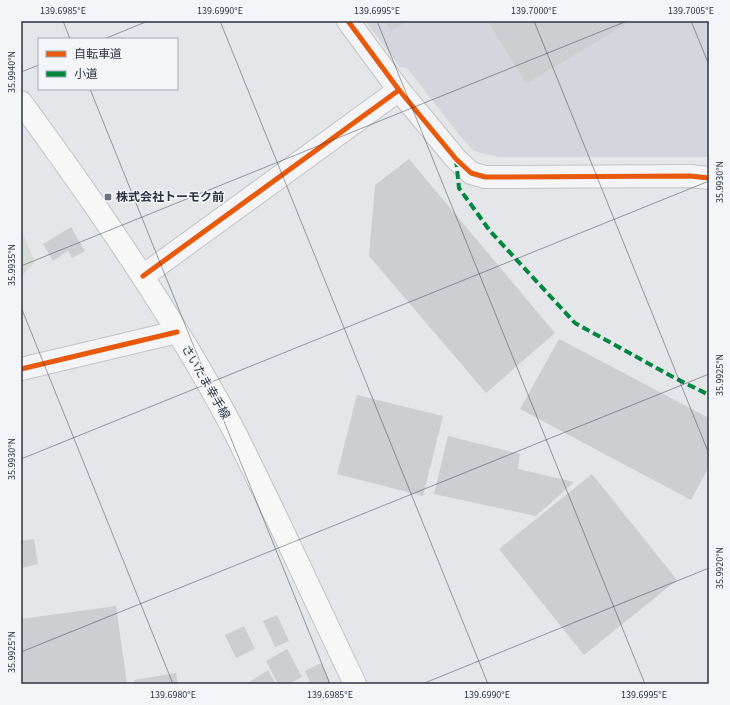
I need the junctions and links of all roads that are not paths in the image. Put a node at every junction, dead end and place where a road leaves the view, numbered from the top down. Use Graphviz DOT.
graph roads {
  1 [pos="348,21"];
  2 [pos="399,90"];
  3 [pos="21,102"];
  4 [pos="709,178"];
  5 [pos="143,276"];
  6 [pos="177,332"];
  7 [pos="21,369"];
  8 [pos="355,684"];
  1 -- 2 [label="street"];
  2 -- 4 [label="street"];
  2 -- 5 [label="street"];
  3 -- 5 [label="main road, さいたま幸手線"];
  5 -- 6 [label="main road, さいたま幸手線"];
  6 -- 7 [label="street"];
  6 -- 8 [label="main road, さいたま幸手線"];
}
